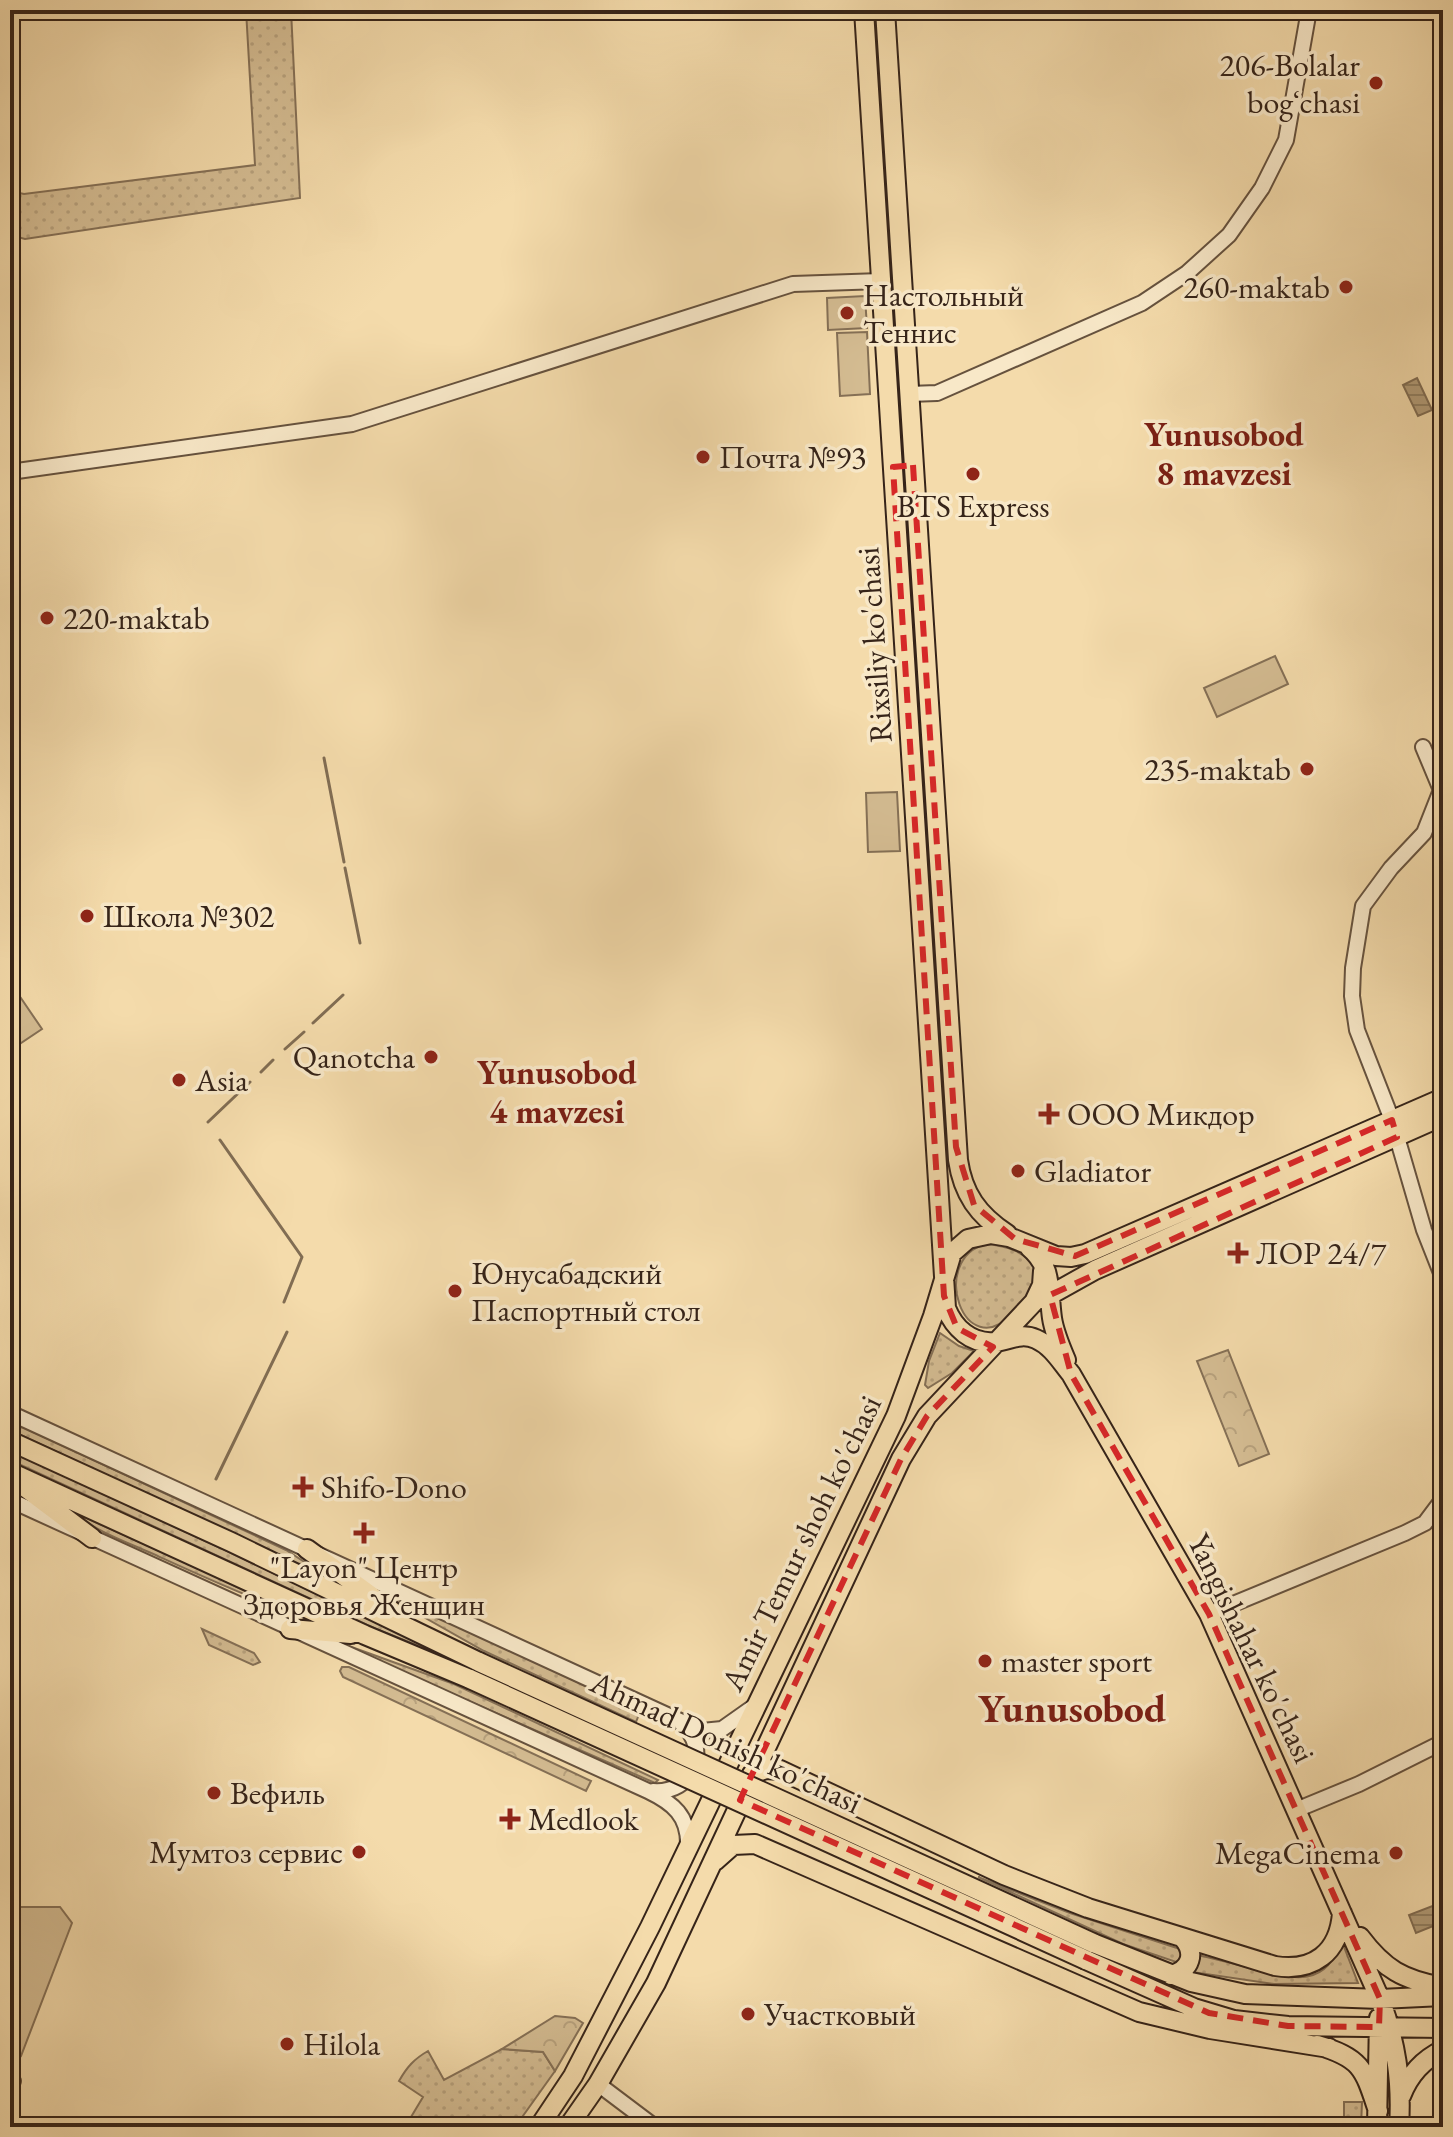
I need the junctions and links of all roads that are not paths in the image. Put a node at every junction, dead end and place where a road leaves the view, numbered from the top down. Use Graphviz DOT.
graph roads {
  1 [pos="864,10"];
  2 [pos="885,10"];
  3 [pos="1309,10"];
  4 [pos="881,281"];
  5 [pos="909,394"];
  6 [pos="913,465"];
  7 [pos="893,467"];
  8 [pos="10,472"];
  9 [pos="1423,747"];
  10 [pos="952,1073"];
  11 [pos="931,1074"];
  12 [pos="1443,1098"];
  13 [pos="1443,1116"];
  14 [pos="1394,1128"];
  15 [pos="1015,1239"];
  16 [pos="1039,1257"];
  17 [pos="945,1277"];
  18 [pos="1443,1278"];
  19 [pos="1051,1294"];
  20 [pos="1028,1310"];
  21 [pos="998,1342"];
  22 [pos="1071,1374"];
  23 [pos="10,1413"];
  24 [pos="10,1441"];
  25 [pos="10,1474"];
  26 [pos="1443,1499"];
  27 [pos="10,1500"];
  28 [pos="92,1538"];
  29 [pos="307,1549"];
  30 [pos="802,1611"];
  31 [pos="1209,1614"];
  32 [pos="823,1623"];
  33 [pos="290,1629"];
  34 [pos="365,1635"];
  35 [pos="429,1638"];
  36 [pos="756,1705"];
  37 [pos="676,1720"];
  38 [pos="1443,1742"];
  39 [pos="752,1774"];
  40 [pos="648,1791"];
  41 [pos="1296,1810"];
  42 [pos="688,1847"];
  43 [pos="707,1869"];
  44 [pos="1342,1912"];
  45 [pos="1183,1938"];
  46 [pos="1090,1952"];
  47 [pos="1171,1975"];
  48 [pos="1443,1987"];
  49 [pos="1443,1996"];
  50 [pos="1380,1999"];
  51 [pos="1139,2012"];
  52 [pos="1234,2020"];
  53 [pos="1385,2027"];
  54 [pos="1443,2028"];
  55 [pos="1329,2048"];
  56 [pos="1443,2050"];
  57 [pos="598,2084"];
  58 [pos="1401,2098"];
  59 [pos="1378,2119"];
  60 [pos="539,2127"];
  61 [pos="568,2127"];
  62 [pos="655,2127"];
  63 [pos="1399,2127"];
  1 -- 4 [label="main road, Rixsiliy ko'chasi"];
  2 -- 5 [label="main road, Rixsiliy ko'chasi"];
  3 -- 5 [label="street"];
  4 -- 7 [label="main road, Rixsiliy ko'chasi"];
  4 -- 8 [label="street"];
  5 -- 6 [label="main road, Rixsiliy ko'chasi"];
  6 -- 7 [label="main road"];
  6 -- 10 [label="main road, Rixsiliy ko'chasi"];
  7 -- 11 [label="main road, Rixsiliy ko'chasi"];
  9 -- 14 [label="street"];
  10 -- 11 [label="main road"];
  10 -- 15 [label="main road, Rixsiliy ko'chasi"];
  11 -- 17 [label="main road, Rixsiliy ko'chasi"];
  12 -- 14 [label="main road, Amir Temur shoh ko'chasi"];
  13 -- 14 [label="main road, Amir Temur shoh ko'chasi"];
  14 -- 15 [label="main road, Amir Temur shoh ko'chasi"];
  14 -- 18 [label="street"];
  14 -- 19 [label="main road, Amir Temur shoh ko'chasi"];
  15 -- 16 [label="main road"];
  15 -- 17 [label="main road, Amir Temur shoh ko'chasi"];
  16 -- 19 [label="main road"];
  16 -- 20 [label="main road, Amir Temur shoh ko'chasi"];
  17 -- 21 [label="main road"];
  17 -- 30 [label="main road, Amir Temur shoh ko'chasi"];
  19 -- 20 [label="main road, Amir Temur shoh ko'chasi"];
  19 -- 22 [label="main road, Yangishahar ko'chasi"];
  20 -- 21 [label="main road, Amir Temur shoh ko'chasi"];
  21 -- 22 [label="main road, Yangishahar ko'chasi"];
  21 -- 32 [label="main road, Amir Temur shoh ko'chasi"];
  22 -- 31 [label="main road, Yangishahar ko'chasi"];
  23 -- 29 [label="street, Ahmad Donish ko'chasi"];
  24 -- 35 [label="main road, Ahmad Donish ko'chasi"];
  25 -- 28 [label="main road"];
  25 -- 34 [label="main road, Ahmad Donish ko'chasi"];
  26 -- 31 [label="street"];
  27 -- 28 [label="street"];
  28 -- 33 [label="street"];
  29 -- 35 [label="main road"];
  29 -- 37 [label="street, Ahmad Donish ko'chasi"];
  30 -- 32 [label="main road"];
  30 -- 36 [label="main road, Amir Temur shoh ko'chasi"];
  31 -- 41 [label="main road, Yangishahar ko'chasi"];
  32 -- 39 [label="main road, Amir Temur shoh ko'chasi"];
  33 -- 34 [label="main road"];
  33 -- 40 [label="street"];
  34 -- 46 [label="main road, Ahmad Donish ko'chasi, bridge"];
  35 -- 46 [label="main road, Ahmad Donish ko'chasi, bridge"];
  36 -- 37 [label="street, Ahmad Donish ko'chasi"];
  36 -- 42 [label="main road, Amir Temur shoh ko'chasi"];
  37 -- 40 [label="street"];
  38 -- 41 [label="street"];
  39 -- 43 [label="main road, Amir Temur shoh ko'chasi"];
  39 -- 45 [label="main road"];
  40 -- 42 [label="street"];
  41 -- 44 [label="main road, Yangishahar ko'chasi"];
  42 -- 60 [label="main road, Amir Temur shoh ko'chasi"];
  43 -- 51 [label="main road"];
  43 -- 57 [label="main road, Amir Temur shoh ko'chasi"];
  44 -- 45 [label="main road"];
  44 -- 48 [label="main road"];
  44 -- 50 [label="main road"];
  45 -- 47 [label="main road"];
  46 -- 47 [label="main road, Ahmad Donish ko'chasi"];
  46 -- 52 [label="main road, Ahmad Donish ko'chasi"];
  47 -- 50 [label="main road, Ahmad Donish ko'chasi"];
  49 -- 50 [label="main road, Ahmad Donish ko'chasi"];
  50 -- 53 [label="main road"];
  51 -- 52 [label="main road"];
  51 -- 55 [label="main road"];
  52 -- 53 [label="main road, Ahmad Donish ko'chasi"];
  52 -- 55 [label="main road"];
  53 -- 54 [label="main road, Ahmad Donish ko'chasi"];
  53 -- 58 [label="main road"];
  53 -- 59 [label="main road"];
  55 -- 59 [label="main road"];
  56 -- 58 [label="main road"];
  57 -- 61 [label="main road, Amir Temur shoh ko'chasi"];
  57 -- 62 [label="street"];
  58 -- 63 [label="main road"];
}
